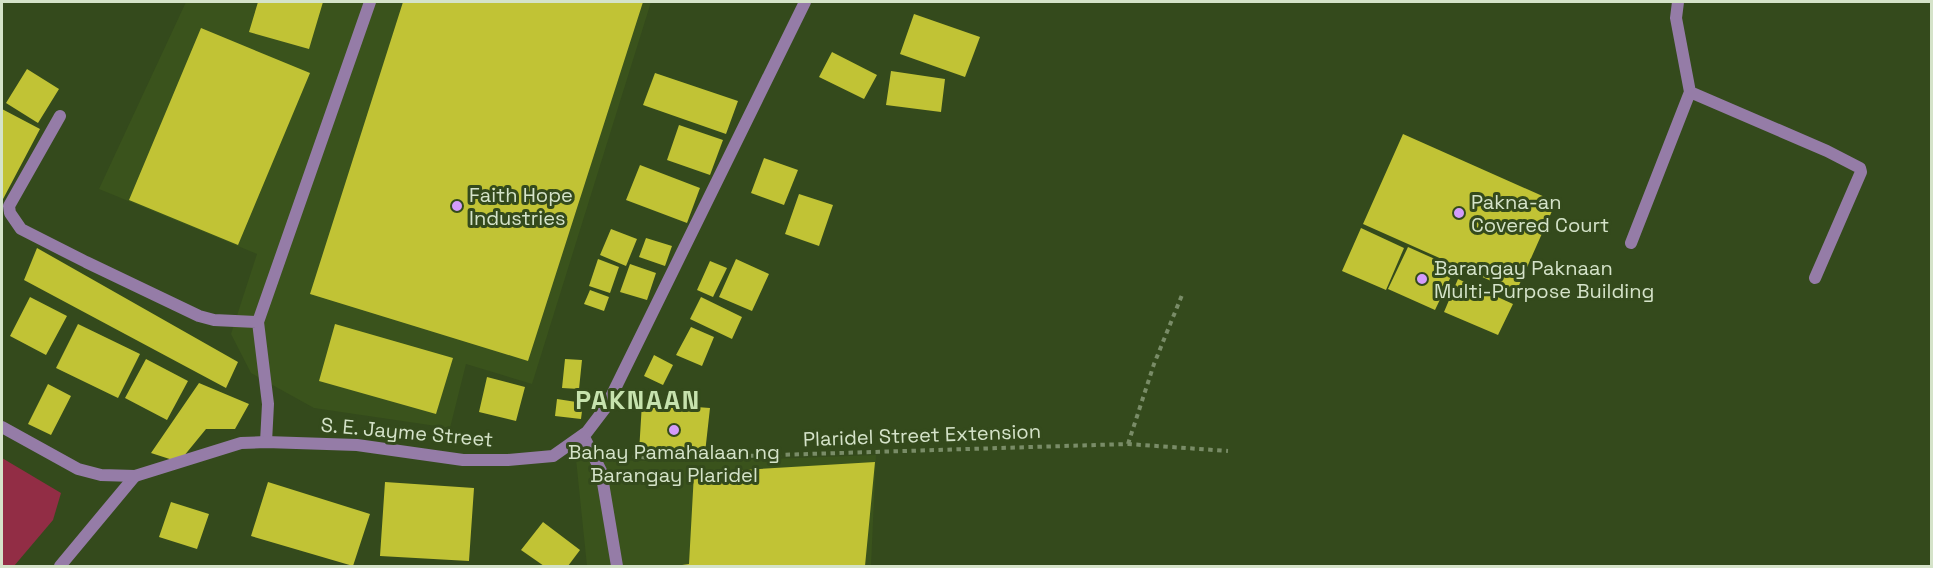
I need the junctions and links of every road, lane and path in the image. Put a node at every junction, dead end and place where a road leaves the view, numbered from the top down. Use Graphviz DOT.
graph roads {
  1 [pos="370,2"];
  2 [pos="805,2"];
  3 [pos="1678,2"];
  4 [pos="1690,92"];
  5 [pos="60,116"];
  6 [pos="1631,243"];
  7 [pos="1815,278"];
  8 [pos="1182,295"];
  9 [pos="258,322"];
  10 [pos="2,427"];
  11 [pos="585,433"];
  12 [pos="266,441"];
  13 [pos="1128,444"];
  14 [pos="1228,451"];
  15 [pos="135,476"];
  16 [pos="60,567"];
  17 [pos="617,567"];
  1 -- 9 [label="street"];
  2 -- 11 [label="street, S. E. Jayme Street"];
  3 -- 4 [label="street"];
  4 -- 6 [label="street"];
  4 -- 7 [label="street"];
  5 -- 9 [label="street"];
  8 -- 13 [label="path"];
  9 -- 12 [label="street"];
  10 -- 15 [label="street, S. E. Jayme Street"];
  11 -- 12 [label="street, S. E. Jayme Street"];
  11 -- 13 [label="path, Plaridel Street Extension"];
  11 -- 17 [label="street"];
  12 -- 15 [label="street, S. E. Jayme Street"];
  13 -- 14 [label="path, Plaridel Street Extension"];
  15 -- 16 [label="street"];
}
